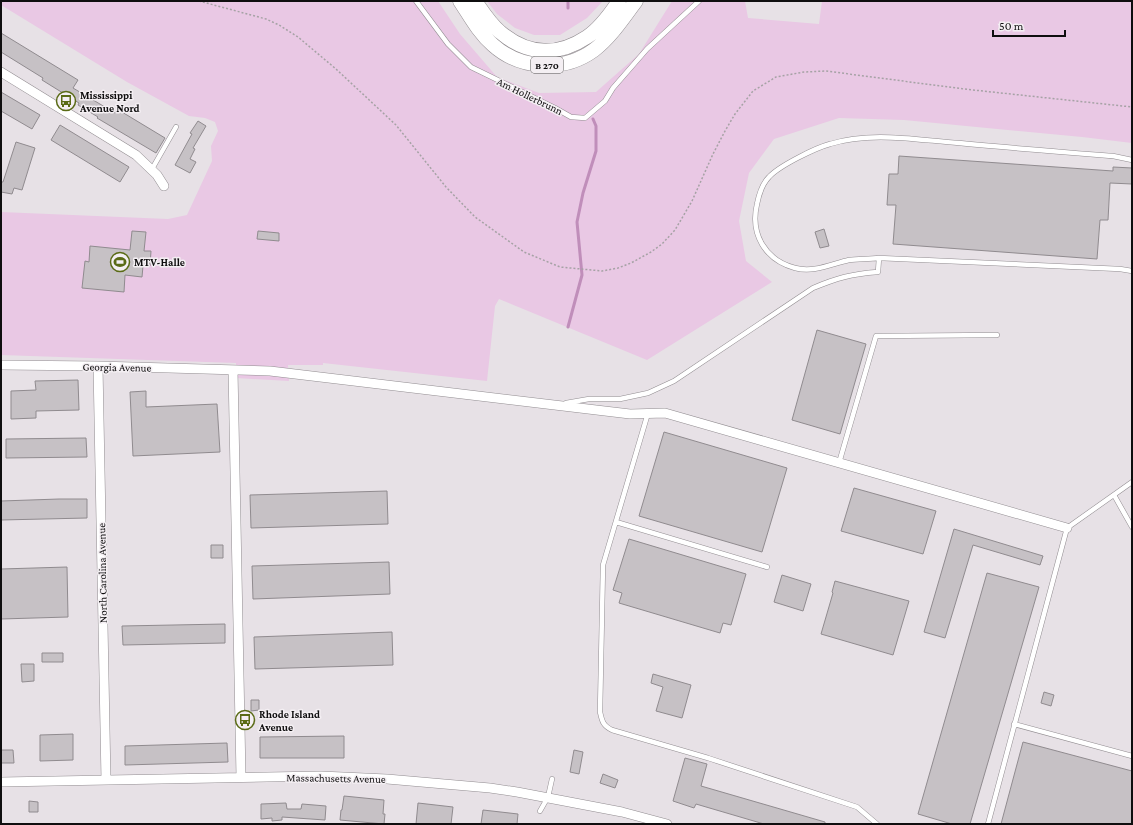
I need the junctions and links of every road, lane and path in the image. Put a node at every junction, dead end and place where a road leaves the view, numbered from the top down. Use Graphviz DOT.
graph roads {
  1 [pos="200,1"];
  2 [pos="416,1"];
  3 [pos="460,1"];
  4 [pos="475,1"];
  5 [pos="620,1"];
  6 [pos="636,1"];
  7 [pos="699,1"];
  8 [pos="1,72"];
  9 [pos="1132,107"];
  10 [pos="176,127"];
  11 [pos="1132,160"];
  12 [pos="152,168"];
  13 [pos="164,186"];
  14 [pos="879,258"];
  15 [pos="1132,271"];
  16 [pos="997,335"];
  17 [pos="1,365"];
  18 [pos="98,366"];
  19 [pos="233,370"];
  20 [pos="555,405"];
  21 [pos="648,413"];
  22 [pos="839,463"];
  23 [pos="1132,482"];
  24 [pos="1114,495"];
  25 [pos="616,522"];
  26 [pos="1132,527"];
  27 [pos="1067,528"];
  28 [pos="767,567"];
  29 [pos="1014,724"];
  30 [pos="1132,756"];
  31 [pos="241,777"];
  32 [pos="552,779"];
  33 [pos="106,780"];
  34 [pos="1,782"];
  35 [pos="548,798"];
  36 [pos="540,812"];
  37 [pos="667,824"];
  38 [pos="877,824"];
  39 [pos="988,824"];
  1 -- 9 [label="path"];
  2 -- 7 [label="lane, Am Hollerbrunn"];
  3 -- 6 [label="main road, B 270"];
  4 -- 5 [label="main road, B 270"];
  8 -- 12 [label="street"];
  10 -- 12 [label="lane"];
  11 -- 14 [label="lane"];
  12 -- 13 [label="street"];
  14 -- 15 [label="lane"];
  14 -- 20 [label="lane"];
  16 -- 22 [label="lane"];
  17 -- 18 [label="street, Georgia Avenue"];
  18 -- 19 [label="street, Georgia Avenue"];
  18 -- 33 [label="street, North Carolina Avenue"];
  19 -- 20 [label="street, Georgia Avenue"];
  19 -- 31 [label="street"];
  20 -- 21 [label="street, Georgia Avenue"];
  21 -- 22 [label="street, Georgia Avenue"];
  21 -- 25 [label="lane"];
  22 -- 27 [label="street, Georgia Avenue"];
  23 -- 24 [label="lane"];
  24 -- 26 [label="lane"];
  24 -- 27 [label="lane"];
  25 -- 28 [label="lane"];
  25 -- 38 [label="lane"];
  27 -- 29 [label="lane"];
  29 -- 30 [label="lane"];
  29 -- 39 [label="lane"];
  31 -- 33 [label="street, Massachusetts Avenue"];
  31 -- 35 [label="street, Massachusetts Avenue"];
  32 -- 35 [label="lane"];
  33 -- 34 [label="street, Massachusetts Avenue"];
  35 -- 36 [label="lane"];
  35 -- 37 [label="street, Massachusetts Avenue"];
}
